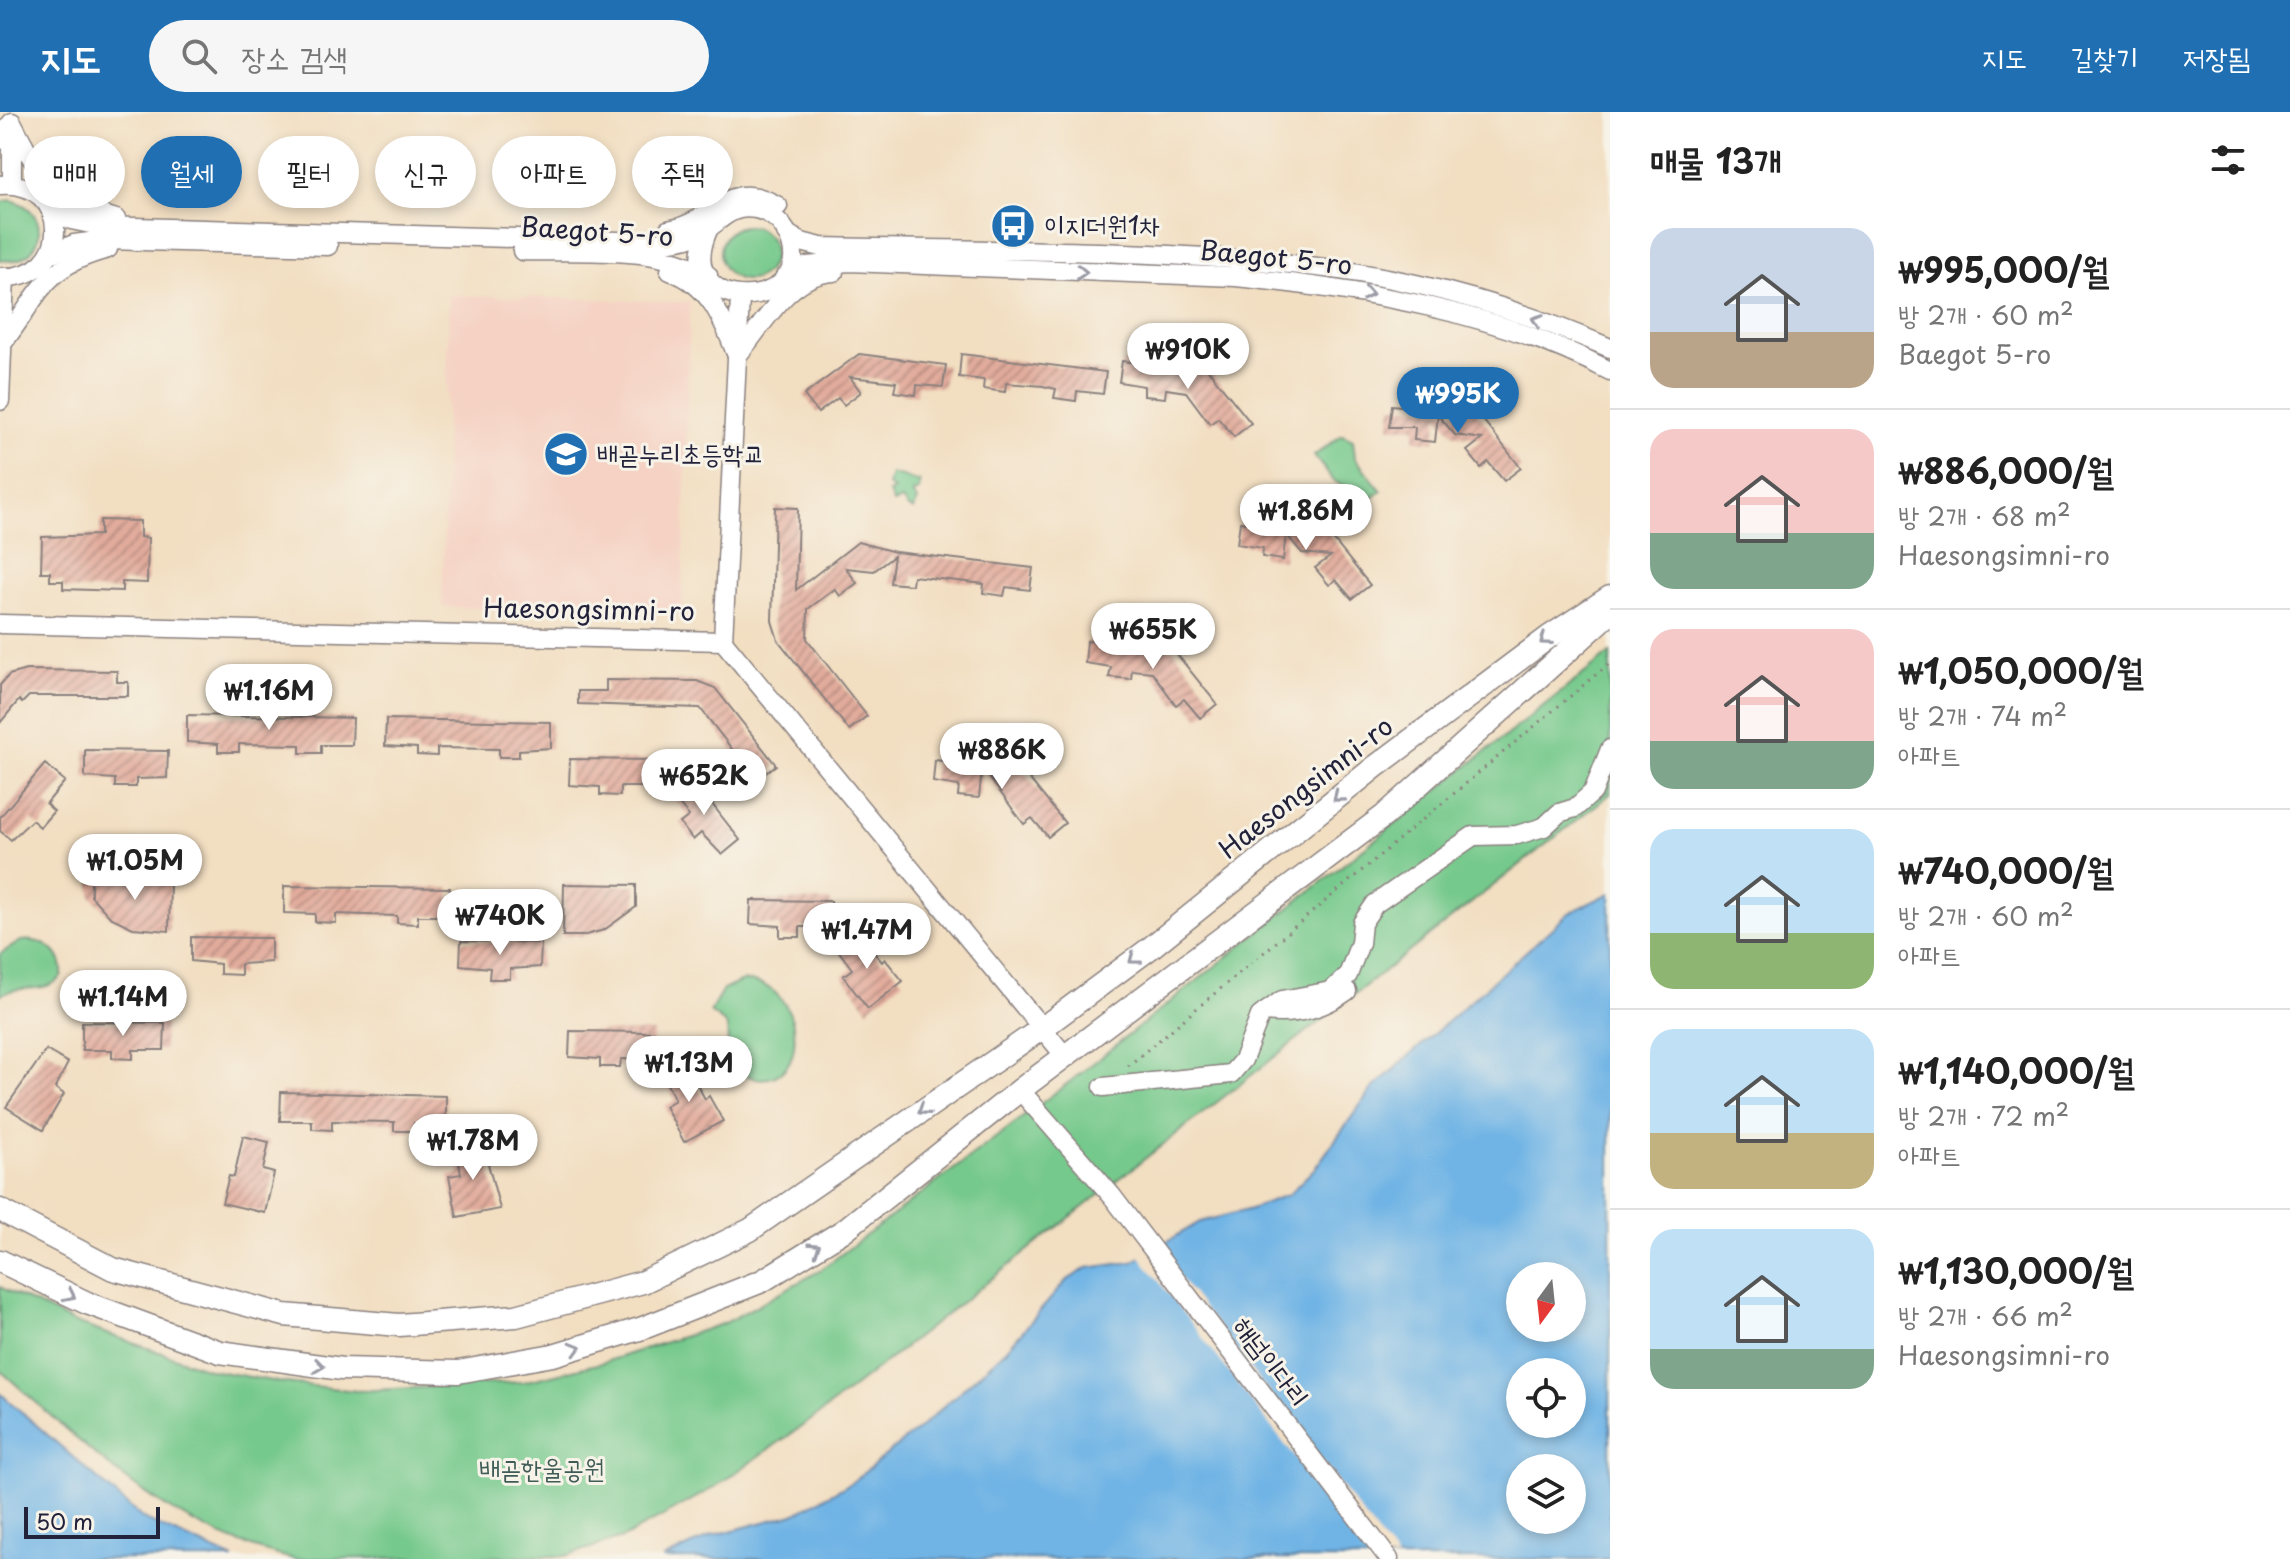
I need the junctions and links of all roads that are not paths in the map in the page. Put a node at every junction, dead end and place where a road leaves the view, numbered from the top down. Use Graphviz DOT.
graph roads {
  1 [pos="12,117"];
  2 [pos="0,140"];
  3 [pos="6,184"];
  4 [pos="50,209"];
  5 [pos="709,228"];
  6 [pos="786,233"];
  7 [pos="142,234"];
  8 [pos="602,247"];
  9 [pos="1040,251"];
  10 [pos="50,254"];
  11 [pos="1039,270"];
  12 [pos="708,275"];
  13 [pos="2,277"];
  14 [pos="784,278"];
  15 [pos="740,298"];
  16 [pos="1,341"];
  17 [pos="1610,348"];
  18 [pos="737,356"];
  19 [pos="1610,371"];
  20 [pos="0,401"];
  21 [pos="1610,597"];
  22 [pos="1610,613"];
  23 [pos="0,624"];
  24 [pos="723,641"];
  25 [pos="1610,749"];
  26 [pos="1041,1029"];
  27 [pos="1065,1056"];
  28 [pos="1103,1087"];
  29 [pos="1020,1090"];
  30 [pos="0,1210"];
  31 [pos="0,1261"];
  32 [pos="1389,1559"];
  1 -- 2 [label="street"];
  1 -- 3 [label="street, Baegot 5-ro"];
  1 -- 7 [label="street"];
  3 -- 4 [label="street, Baegot 5-ro"];
  4 -- 7 [label="street, Baegot 5-ro"];
  4 -- 10 [label="street"];
  5 -- 6 [label="street, Baegot 5-ro"];
  5 -- 8 [label="street, Baegot 5-ro"];
  5 -- 12 [label="street, Baegot 5-ro"];
  6 -- 9 [label="street, Baegot 5-ro"];
  6 -- 14 [label="street"];
  7 -- 8 [label="street, Baegot 5-ro"];
  7 -- 10 [label="street, Baegot 5-ro"];
  7 -- 16 [label="street"];
  8 -- 9 [label="street, Baegot 5-ro"];
  8 -- 12 [label="street, Baegot 5-ro"];
  8 -- 18 [label="street"];
  17 -- 9 [label="street, Baegot 5-ro, one-way"];
  10 -- 13 [label="street, Baegot 5-ro"];
  11 -- 14 [label="street, Baegot 5-ro"];
  11 -- 18 [label="street"];
  11 -- 19 [label="street, Baegot 5-ro, one-way"];
  12 -- 15 [label="street, Baegot 5-ro"];
  13 -- 16 [label="street, Baegot 5-ro"];
  14 -- 15 [label="street, Baegot 5-ro"];
  15 -- 18 [label="street"];
  16 -- 20 [label="street, Baegot 5-ro"];
  18 -- 24 [label="street"];
  21 -- 26 [label="main road, Haesongsimni-ro, one-way"];
  22 -- 27 [label="main road"];
  23 -- 24 [label="street, Haesongsimni-ro"];
  24 -- 26 [label="street, Haesongsimni-ro"];
  25 -- 28 [label="street"];
  26 -- 27 [label="street, Haesongsimni-ro"];
  26 -- 30 [label="main road, Haesongsimni-ro, one-way"];
  27 -- 29 [label="main road"];
  31 -- 29 [label="main road, one-way"];
  29 -- 32 [label="street, 해넘이다리"];
}
